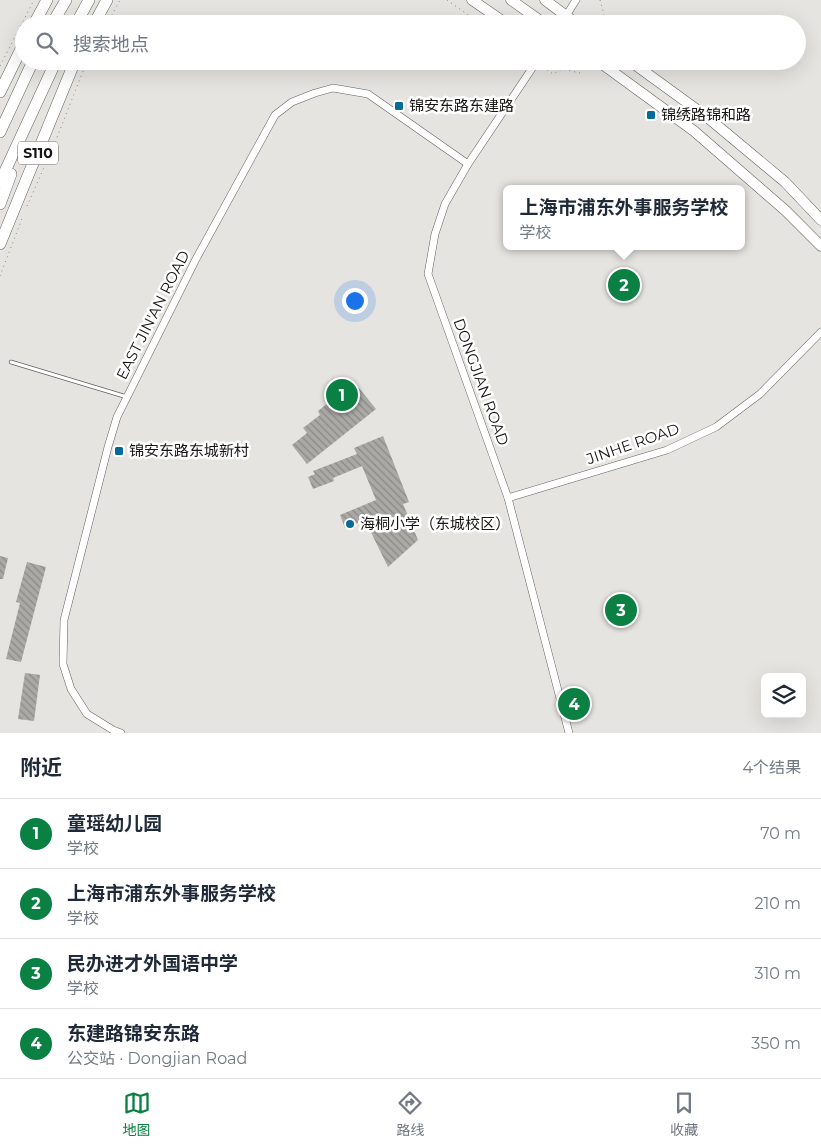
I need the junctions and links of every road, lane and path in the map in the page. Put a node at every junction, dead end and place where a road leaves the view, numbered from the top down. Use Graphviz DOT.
graph roads {
  1 [pos="34,0"];
  2 [pos="47,0"];
  3 [pos="66,0"];
  4 [pos="88,0"];
  5 [pos="107,0"];
  6 [pos="120,0"];
  7 [pos="446,0"];
  8 [pos="472,0"];
  9 [pos="511,0"];
  10 [pos="545,0"];
  11 [pos="559,0"];
  12 [pos="576,0"];
  13 [pos="600,0"];
  14 [pos="26,15"];
  15 [pos="39,15"];
  16 [pos="57,15"];
  17 [pos="80,15"];
  18 [pos="99,15"];
  19 [pos="112,15"];
  20 [pos="468,15"];
  21 [pos="493,15"];
  22 [pos="532,15"];
  23 [pos="559,15"];
  24 [pos="563,15"];
  25 [pos="567,15"];
  26 [pos="604,15"];
  27 [pos="15,37"];
  28 [pos="15,61"];
  29 [pos="0,66"];
  30 [pos="29,70"];
  31 [pos="52,70"];
  32 [pos="70,70"];
  33 [pos="83,70"];
  34 [pos="531,70"];
  35 [pos="547,70"];
  36 [pos="560,70"];
  37 [pos="566,70"];
  38 [pos="582,70"];
  39 [pos="610,70"];
  40 [pos="642,70"];
  41 [pos="0,92"];
  42 [pos="39,95"];
  43 [pos="0,132"];
  44 [pos="468,164"];
  45 [pos="0,182"];
  46 [pos="0,204"];
  47 [pos="821,220"];
  48 [pos="0,244"];
  49 [pos="821,246"];
  50 [pos="0,276"];
  51 [pos="821,332"];
  52 [pos="11,362"];
  53 [pos="127,397"];
  54 [pos="508,498"];
  55 [pos="121,733"];
  56 [pos="568,733"];
  1 -- 14 [label="path"];
  2 -- 15 [label="main road"];
  3 -- 16 [label="main road"];
  4 -- 17 [label="main road"];
  5 -- 18 [label="main road"];
  6 -- 19 [label="path"];
  7 -- 20 [label="path"];
  8 -- 21 [label="main road"];
  9 -- 22 [label="main road"];
  10 -- 23 [label="main road"];
  11 -- 24 [label="main road"];
  12 -- 25 [label="street"];
  13 -- 26 [label="path"];
  27 -- 29 [label="path"];
  28 -- 41 [label="main road"];
  30 -- 43 [label="main road"];
  31 -- 42 [label="main road"];
  32 -- 48 [label="main road, S110"];
  33 -- 50 [label="path"];
  34 -- 44 [label="street, DONGJIAN ROAD"];
  35 -- 36 [label="path"];
  37 -- 38 [label="path"];
  39 -- 49 [label="main road"];
  40 -- 47 [label="main road"];
  42 -- 45 [label="main road"];
  42 -- 46 [label="main road"];
  44 -- 53 [label="street, EAST JIN'AN ROAD"];
  44 -- 54 [label="street, DONGJIAN ROAD"];
  51 -- 54 [label="street, JINHE ROAD"];
  52 -- 53 [label="lane"];
  53 -- 55 [label="street, EAST JIN'AN ROAD"];
  54 -- 56 [label="street, DONGJIAN ROAD"];
}
